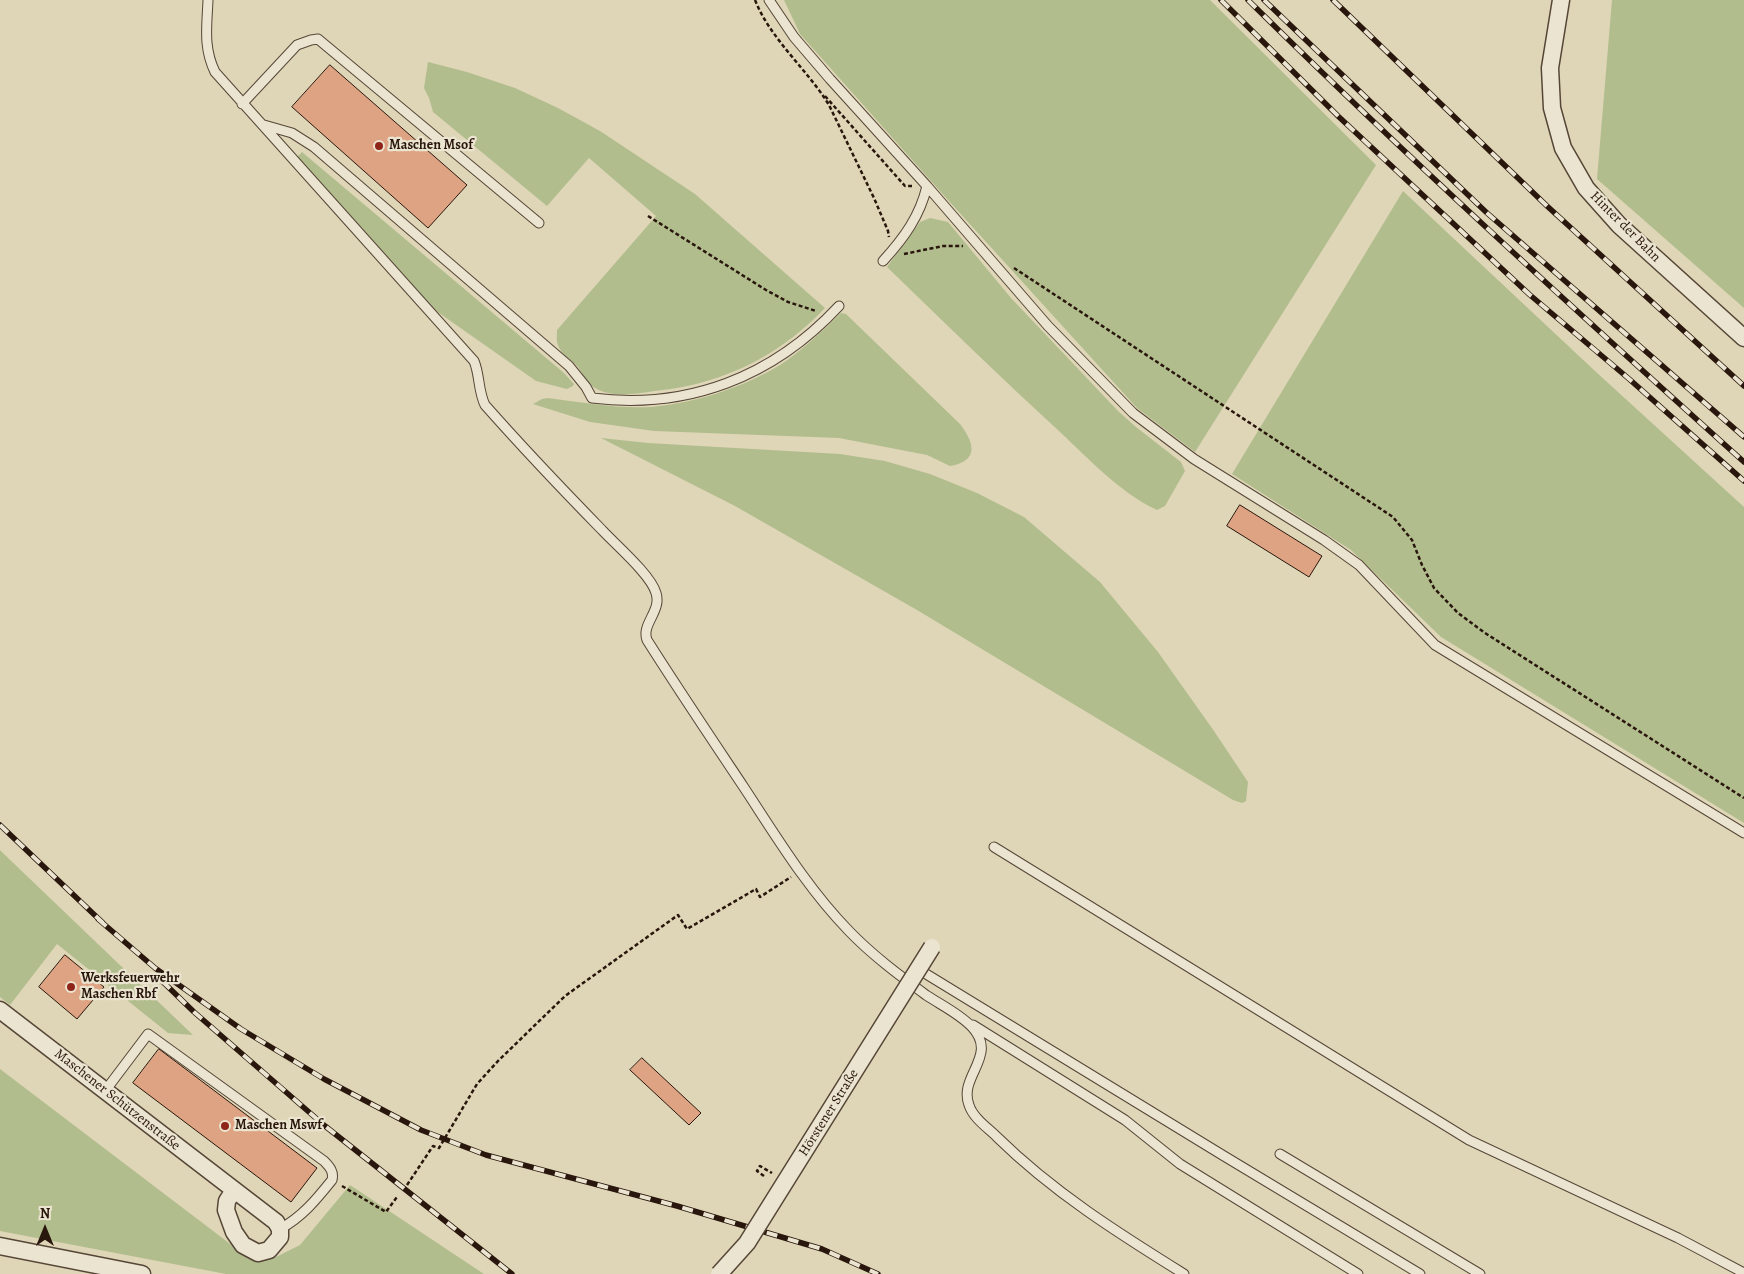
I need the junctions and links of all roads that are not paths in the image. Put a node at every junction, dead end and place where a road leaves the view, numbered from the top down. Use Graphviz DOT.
graph roads {
  1 [pos="208,0"];
  2 [pos="769,0"];
  3 [pos="1561,0"];
  4 [pos="242,104"];
  5 [pos="264,125"];
  6 [pos="927,186"];
  7 [pos="539,223"];
  8 [pos="884,259"];
  9 [pos="839,306"];
  10 [pos="1744,338"];
  11 [pos="1744,833"];
  12 [pos="994,847"];
  13 [pos="932,947"];
  14 [pos="918,969"];
  15 [pos="0,1010"];
  16 [pos="966,1021"];
  17 [pos="105,1091"];
  18 [pos="1280,1154"];
  19 [pos="234,1190"];
  20 [pos="280,1229"];
  21 [pos="0,1246"];
  22 [pos="1744,1273"];
  23 [pos="142,1274"];
  24 [pos="719,1274"];
  25 [pos="1184,1274"];
  26 [pos="1358,1274"];
  27 [pos="1420,1274"];
  28 [pos="1480,1274"];
  1 -- 4 [label="lane"];
  2 -- 6 [label="lane"];
  3 -- 10 [label="street, Hinter der Bahn"];
  4 -- 5 [label="lane"];
  4 -- 7 [label="lane"];
  5 -- 9 [label="lane"];
  5 -- 16 [label="lane"];
  6 -- 8 [label="lane"];
  6 -- 11 [label="lane"];
  12 -- 22 [label="lane"];
  13 -- 14 [label="street, Hörstener Straße, bridge"];
  14 -- 24 [label="street, Hörstener Straße, bridge"];
  14 -- 27 [label="lane"];
  15 -- 17 [label="street, Maschener Schützenstraße"];
  16 -- 25 [label="lane"];
  16 -- 26 [label="lane"];
  17 -- 19 [label="street, Maschener Schützenstraße"];
  17 -- 20 [label="lane"];
  18 -- 28 [label="lane"];
  19 -- 20 [label="street, Maschener Schützenstraße"];
  19 -- 20 [label="street"];
  21 -- 23 [label="street"];
}
